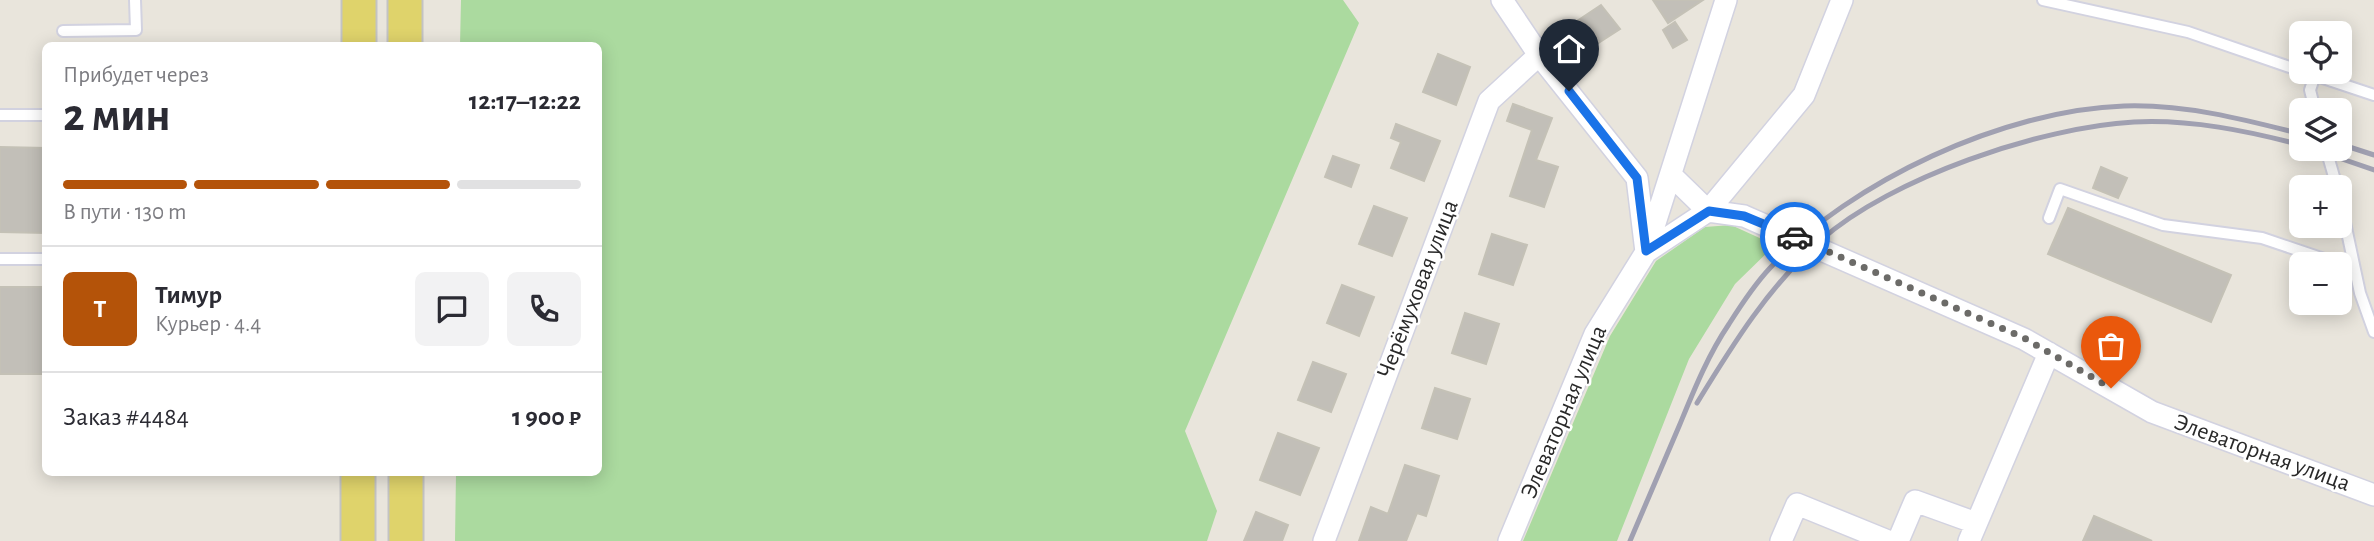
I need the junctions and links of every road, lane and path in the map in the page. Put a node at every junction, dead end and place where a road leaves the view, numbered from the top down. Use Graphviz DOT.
graph roads {
  1 [pos="135,0"];
  2 [pos="359,0"];
  3 [pos="405,0"];
  4 [pos="1502,0"];
  5 [pos="1726,0"];
  6 [pos="1842,0"];
  7 [pos="2043,0"];
  8 [pos="63,31"];
  9 [pos="359,42"];
  10 [pos="405,42"];
  11 [pos="1539,55"];
  12 [pos="2289,66"];
  13 [pos="2342,84"];
  14 [pos="2374,95"];
  15 [pos="0,115"];
  16 [pos="42,116"];
  17 [pos="1671,175"];
  18 [pos="1709,211"];
  19 [pos="2049,218"];
  20 [pos="2348,238"];
  21 [pos="1646,251"];
  22 [pos="2303,252"];
  23 [pos="0,259"];
  24 [pos="42,259"];
  25 [pos="2352,269"];
  26 [pos="2355,270"];
  27 [pos="2374,332"];
  28 [pos="2049,353"];
  29 [pos="358,476"];
  30 [pos="406,476"];
  31 [pos="2374,495"];
  32 [pos="1972,532"];
  33 [pos="358,541"];
  34 [pos="406,541"];
  35 [pos="1324,541"];
  36 [pos="1509,541"];
  37 [pos="1782,541"];
  38 [pos="1888,541"];
  39 [pos="1898,541"];
  1 -- 8 [label="lane"];
  2 -- 9 [label="main road"];
  3 -- 10 [label="main road"];
  4 -- 11 [label="street"];
  5 -- 17 [label="street"];
  6 -- 18 [label="street"];
  7 -- 12 [label="lane"];
  11 -- 21 [label="street"];
  11 -- 35 [label="street, Черёмуховая улица"];
  13 -- 14 [label="lane"];
  15 -- 16 [label="lane"];
  17 -- 18 [label="street"];
  17 -- 21 [label="street"];
  18 -- 21 [label="street, Элеваторная улица"];
  18 -- 28 [label="street, Элеваторная улица"];
  19 -- 22 [label="lane"];
  20 -- 26 [label="lane"];
  21 -- 36 [label="street, Элеваторная улица"];
  23 -- 24 [label="lane"];
  25 -- 26 [label="lane"];
  26 -- 27 [label="lane"];
  28 -- 31 [label="street, Элеваторная улица"];
  28 -- 32 [label="street"];
  29 -- 33 [label="main road"];
  30 -- 34 [label="main road"];
  32 -- 39 [label="street"];
  37 -- 38 [label="street"];
}
